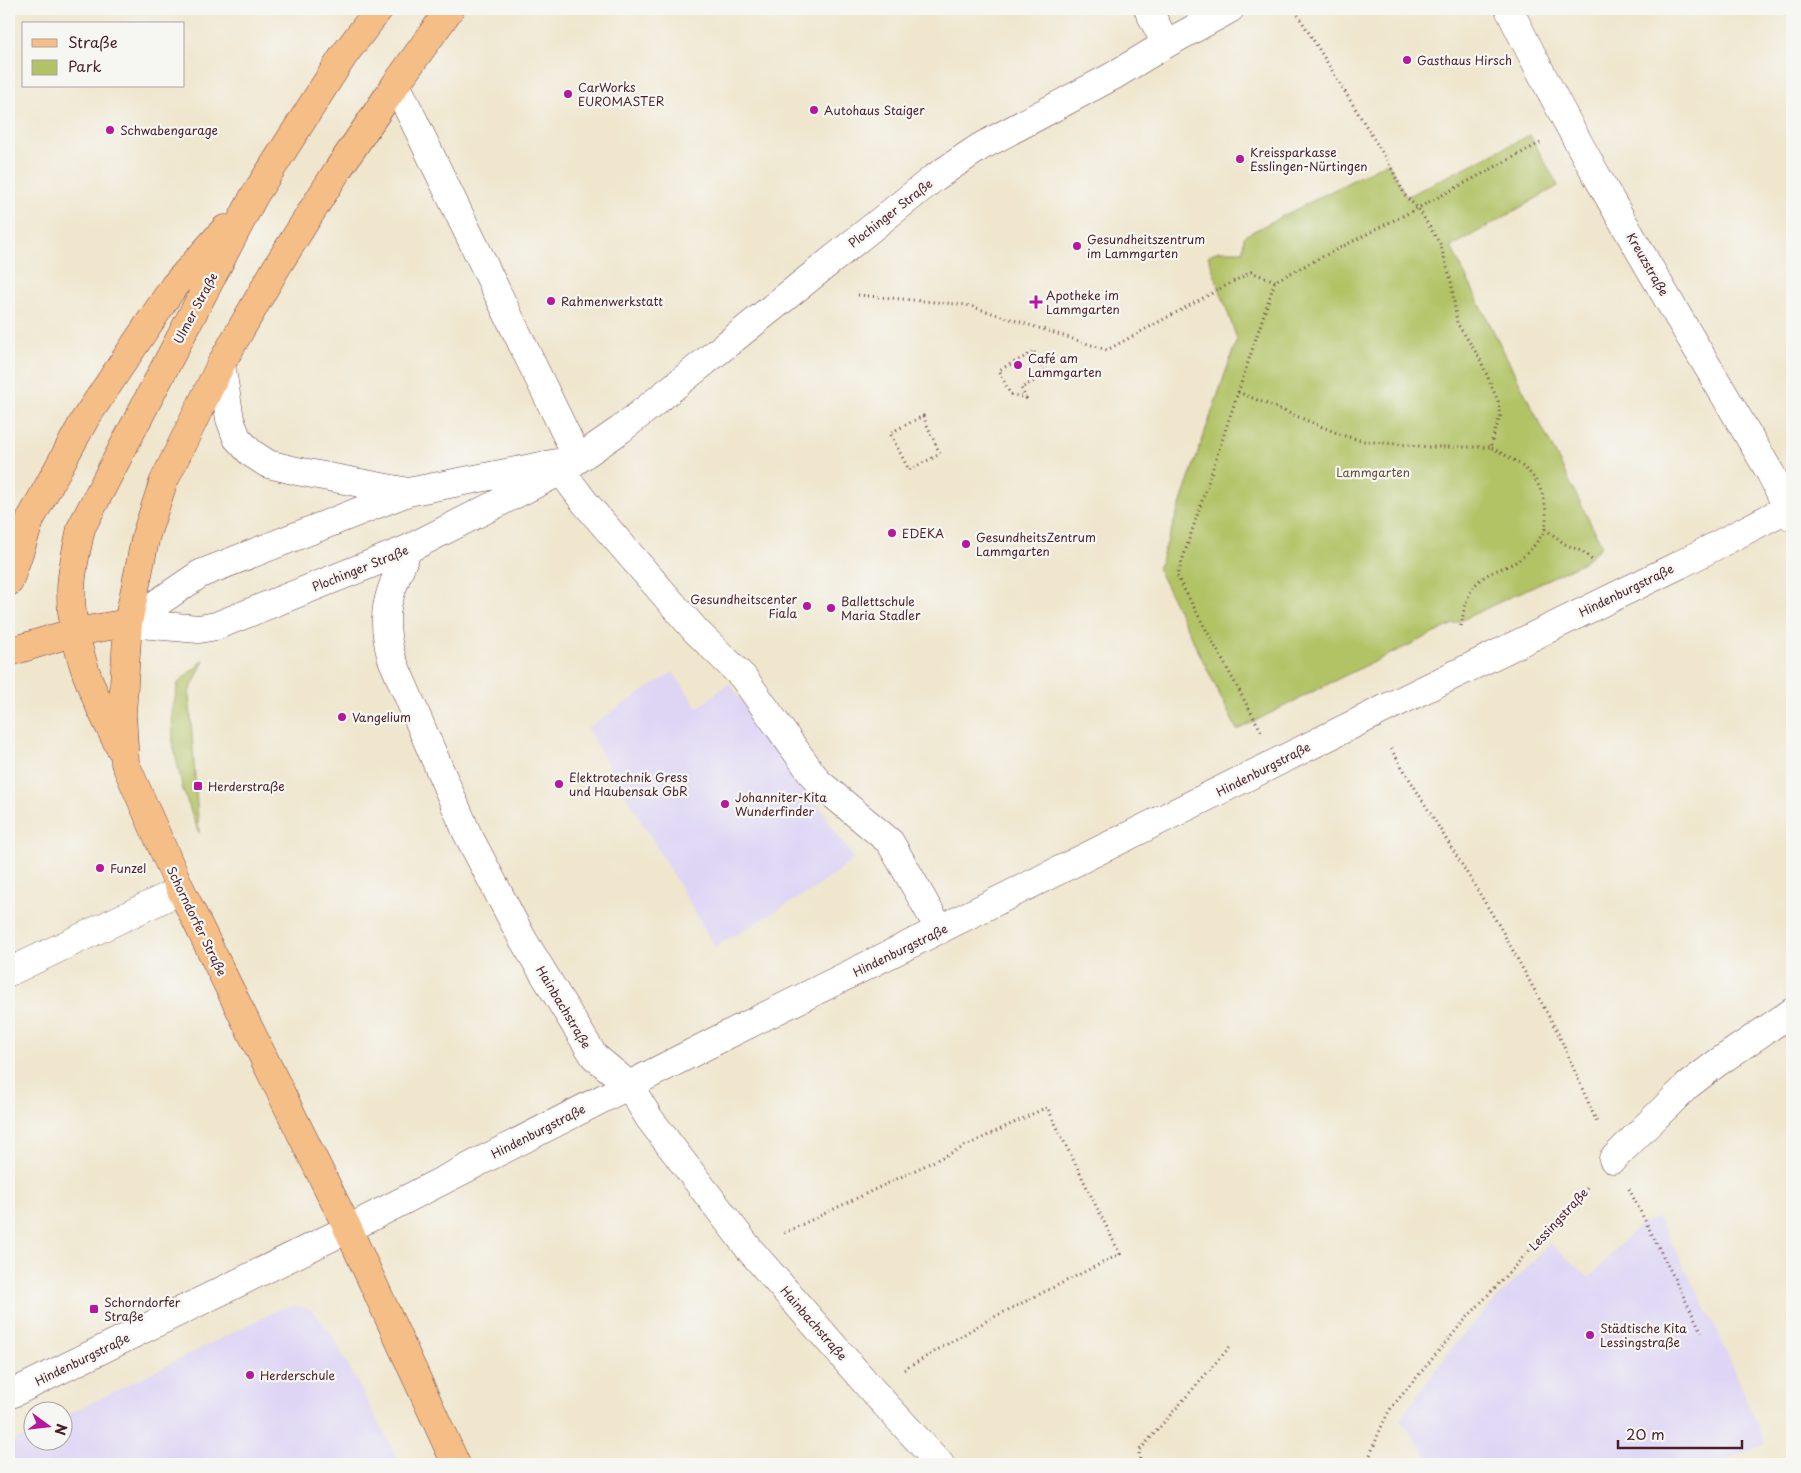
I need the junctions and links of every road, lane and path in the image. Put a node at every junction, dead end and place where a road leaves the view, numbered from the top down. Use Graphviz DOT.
graph roads {
  1 [pos="379,9"];
  2 [pos="450,9"];
  3 [pos="1148,9"];
  4 [pos="1230,9"];
  5 [pos="1509,9"];
  6 [pos="1298,14"];
  7 [pos="1166,44"];
  8 [pos="396,84"];
  9 [pos="1569,128"];
  10 [pos="254,196"];
  11 [pos="1418,208"];
  12 [pos="1274,282"];
  13 [pos="858,296"];
  14 [pos="221,364"];
  15 [pos="1238,392"];
  16 [pos="1026,398"];
  17 [pos="1490,447"];
  18 [pos="933,458"];
  19 [pos="570,465"];
  20 [pos="408,492"];
  21 [pos="1791,510"];
  22 [pos="1545,529"];
  23 [pos="408,549"];
  24 [pos="1592,561"];
  25 [pos="9,582"];
  26 [pos="128,624"];
  27 [pos="1461,626"];
  28 [pos="75,632"];
  29 [pos="9,652"];
  30 [pos="1391,749"];
  31 [pos="124,756"];
  32 [pos="1275,763"];
  33 [pos="182,890"];
  34 [pos="940,930"];
  35 [pos="9,972"];
  36 [pos="1792,1012"];
  37 [pos="629,1085"];
  38 [pos="1613,1159"];
  39 [pos="348,1229"];
  40 [pos="750,1250"];
  41 [pos="1703,1335"];
  42 [pos="1232,1344"];
  43 [pos="872,1390"];
  44 [pos="9,1395"];
  45 [pos="456,1464"];
  46 [pos="940,1464"];
  47 [pos="1140,1464"];
  48 [pos="1366,1464"];
  1 -- 10 [label="main road, Ulmer Straße"];
  2 -- 8 [label="main road"];
  3 -- 7 [label="street"];
  4 -- 7 [label="street, Plochinger Straße"];
  5 -- 9 [label="street, Kreuzstraße"];
  6 -- 11 [label="path"];
  7 -- 19 [label="street, Plochinger Straße"];
  8 -- 14 [label="main road"];
  8 -- 19 [label="street"];
  9 -- 11 [label="path"];
  9 -- 21 [label="street, Kreuzstraße"];
  10 -- 25 [label="main road"];
  10 -- 28 [label="main road, Ulmer Straße"];
  11 -- 12 [label="path"];
  11 -- 17 [label="path"];
  12 -- 13 [label="path"];
  12 -- 15 [label="path"];
  14 -- 20 [label="street"];
  14 -- 26 [label="main road"];
  15 -- 17 [label="path"];
  15 -- 32 [label="path"];
  16 -- 16 [label="path"];
  17 -- 22 [label="path"];
  18 -- 18 [label="path"];
  19 -- 20 [label="street, Plochinger Straße"];
  19 -- 23 [label="street, Plochinger Straße"];
  19 -- 34 [label="street"];
  20 -- 26 [label="street, Plochinger Straße"];
  21 -- 32 [label="street, Hindenburgstraße"];
  22 -- 24 [label="path"];
  22 -- 27 [label="path"];
  23 -- 26 [label="street, Plochinger Straße"];
  23 -- 37 [label="street, Hainbachstraße"];
  26 -- 28 [label="main road, Plochinger Straße"];
  26 -- 31 [label="main road, Schorndorfer Straße"];
  28 -- 29 [label="main road, Plochinger Straße"];
  28 -- 31 [label="main road, Schorndorfer Straße"];
  30 -- 38 [label="path"];
  31 -- 33 [label="main road, Schorndorfer Straße"];
  32 -- 34 [label="street, Hindenburgstraße"];
  33 -- 35 [label="street"];
  33 -- 39 [label="main road, Schorndorfer Straße"];
  34 -- 37 [label="street, Hindenburgstraße"];
  36 -- 38 [label="street"];
  37 -- 39 [label="street, Hindenburgstraße"];
  37 -- 40 [label="street, Hainbachstraße"];
  38 -- 41 [label="path"];
  38 -- 48 [label="path, Lessingstraße"];
  39 -- 44 [label="street, Hindenburgstraße"];
  39 -- 45 [label="main road, Schorndorfer Straße"];
  40 -- 43 [label="street, Hainbachstraße"];
  40 -- 43 [label="path"];
  42 -- 47 [label="path"];
  43 -- 46 [label="street, Hainbachstraße"];
}
